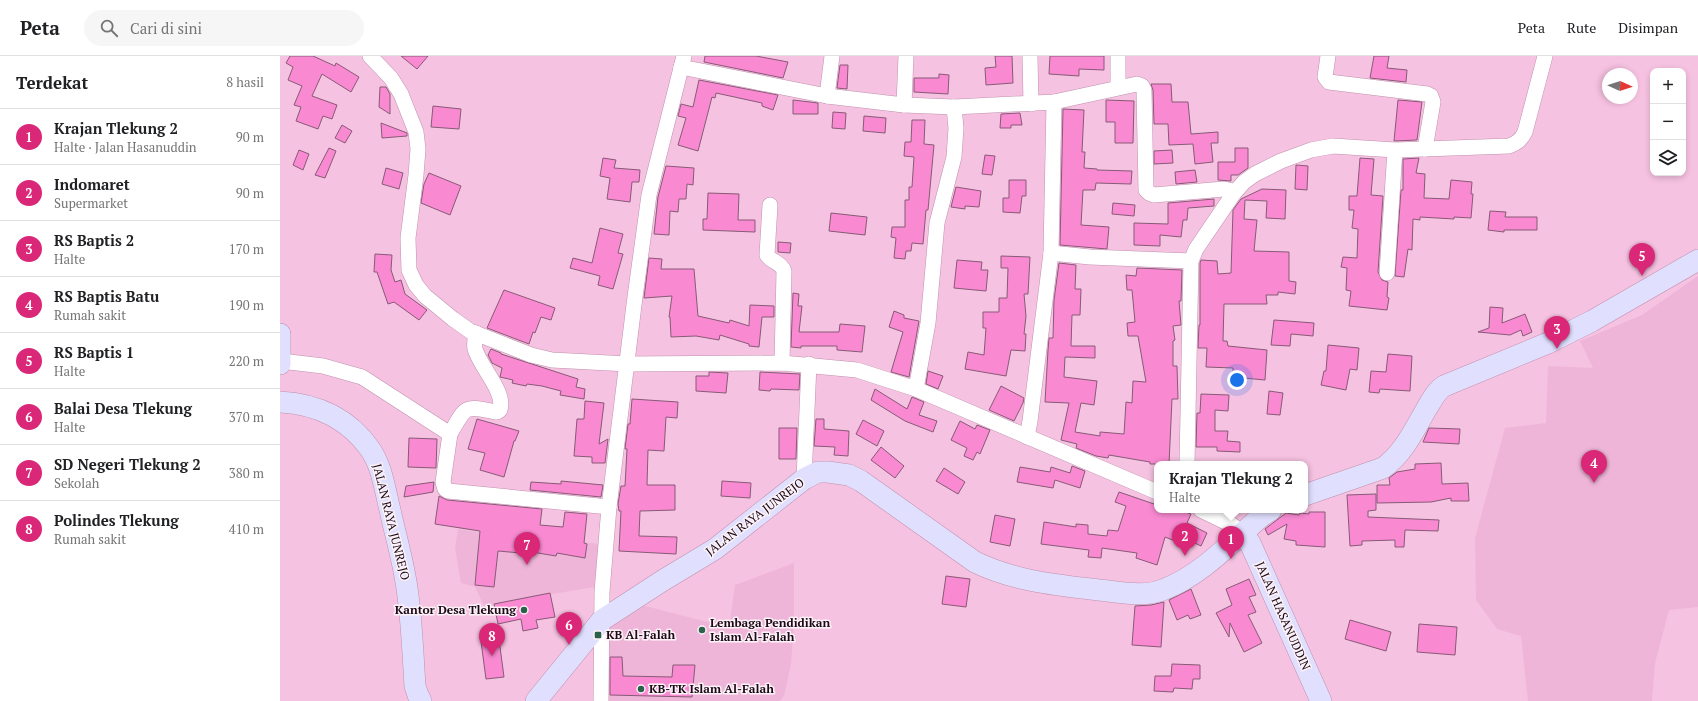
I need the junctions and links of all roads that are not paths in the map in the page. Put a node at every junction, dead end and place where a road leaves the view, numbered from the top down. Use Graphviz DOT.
graph roads {
  1 [pos="370,56"];
  2 [pos="832,56"];
  3 [pos="906,56"];
  4 [pos="1030,56"];
  5 [pos="1118,56"];
  6 [pos="1328,56"];
  7 [pos="1545,56"];
  8 [pos="683,62"];
  9 [pos="1118,87"];
  10 [pos="827,96"];
  11 [pos="1054,102"];
  12 [pos="1031,104"];
  13 [pos="904,105"];
  14 [pos="954,107"];
  15 [pos="1425,149"];
  16 [pos="1395,150"];
  17 [pos="1234,193"];
  18 [pos="770,205"];
  19 [pos="1051,253"];
  20 [pos="1698,260"];
  21 [pos="1191,261"];
  22 [pos="1387,272"];
  23 [pos="476,333"];
  24 [pos="280,334"];
  25 [pos="280,363"];
  26 [pos="782,363"];
  27 [pos="628,364"];
  28 [pos="809,364"];
  29 [pos="916,389"];
  30 [pos="280,402"];
  31 [pos="450,434"];
  32 [pos="1027,437"];
  33 [pos="1187,461"];
  34 [pos="804,479"];
  35 [pos="1154,491"];
  36 [pos="1308,494"];
  37 [pos="609,507"];
  38 [pos="1208,513"];
  39 [pos="1267,513"];
  40 [pos="1243,532"];
  41 [pos="602,620"];
  42 [pos="422,701"];
  43 [pos="536,701"];
  44 [pos="601,701"];
  45 [pos="1321,701"];
  1 -- 23 [label="street"];
  2 -- 10 [label="street"];
  3 -- 13 [label="street"];
  4 -- 12 [label="street"];
  5 -- 9 [label="street"];
  6 -- 15 [label="street"];
  7 -- 15 [label="street"];
  8 -- 10 [label="street"];
  8 -- 27 [label="street"];
  9 -- 11 [label="street"];
  9 -- 17 [label="street"];
  10 -- 13 [label="street"];
  11 -- 12 [label="street"];
  11 -- 19 [label="street"];
  12 -- 14 [label="street"];
  13 -- 14 [label="street"];
  14 -- 29 [label="street"];
  15 -- 16 [label="street"];
  16 -- 17 [label="street"];
  16 -- 22 [label="street"];
  17 -- 21 [label="street"];
  18 -- 26 [label="street"];
  19 -- 21 [label="street"];
  19 -- 32 [label="street"];
  20 -- 36 [label="street"];
  21 -- 33 [label="street"];
  23 -- 27 [label="street"];
  23 -- 31 [label="street"];
  24 -- 25 [label="street"];
  25 -- 31 [label="street"];
  26 -- 27 [label="street"];
  26 -- 28 [label="street"];
  27 -- 37 [label="street"];
  28 -- 29 [label="street"];
  28 -- 34 [label="street"];
  29 -- 32 [label="street"];
  30 -- 42 [label="street, JALAN RAYA JUNREJO"];
  31 -- 37 [label="street"];
  32 -- 35 [label="street"];
  34 -- 40 [label="street, JALAN RAYA JUNREJO"];
  34 -- 41 [label="street, JALAN RAYA JUNREJO"];
  37 -- 41 [label="street"];
  38 -- 40 [label="street"];
  39 -- 40 [label="street, JALAN RAYA JUNREJO"];
  40 -- 45 [label="street, JALAN HASANUDDIN"];
  41 -- 43 [label="street, JALAN RAYA JUNREJO"];
  41 -- 44 [label="street"];
}
